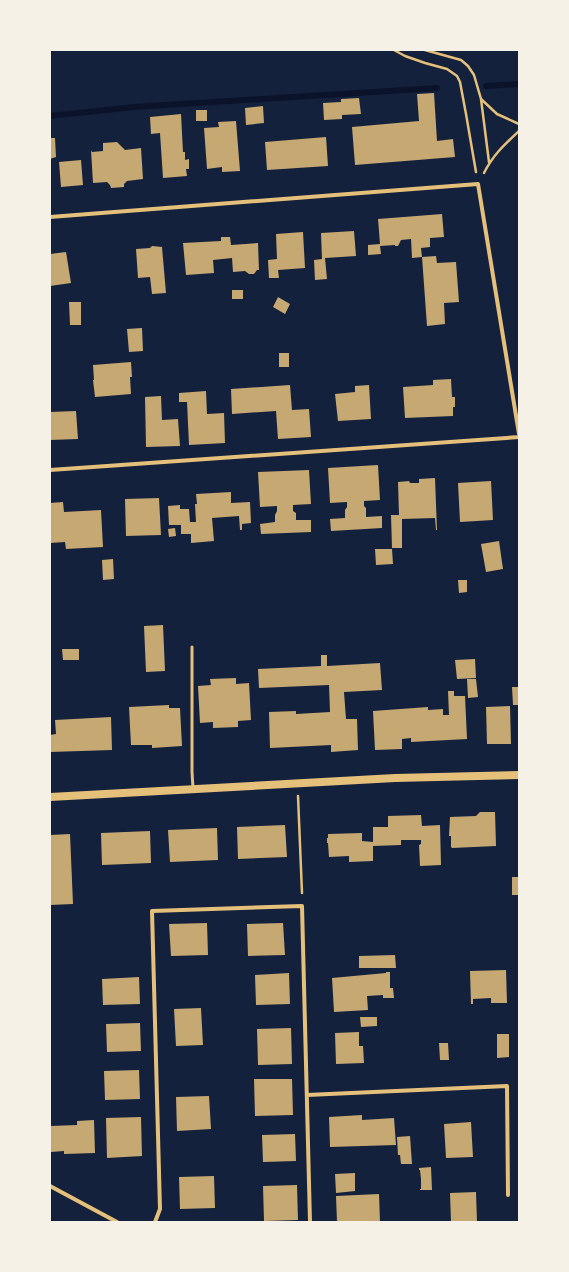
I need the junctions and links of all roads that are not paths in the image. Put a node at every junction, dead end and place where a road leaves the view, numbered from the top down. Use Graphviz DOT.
graph roads {
  1 [pos="50,217"];
  2 [pos="519,436"];
  3 [pos="50,470"];
  4 [pos="192,647"];
  5 [pos="519,775"];
  6 [pos="194,789"];
  7 [pos="50,797"];
  8 [pos="307,1095"];
  9 [pos="50,1186"];
  10 [pos="508,1195"];
  11 [pos="117,1222"];
  12 [pos="155,1222"];
  13 [pos="310,1222"];
  1 -- 2 [label="street"];
  2 -- 3 [label="street"];
  4 -- 6 [label="lane"];
  5 -- 6 [label="main road"];
  6 -- 7 [label="main road"];
  8 -- 10 [label="street"];
  8 -- 12 [label="street"];
  8 -- 13 [label="street"];
  9 -- 11 [label="street"];
}
